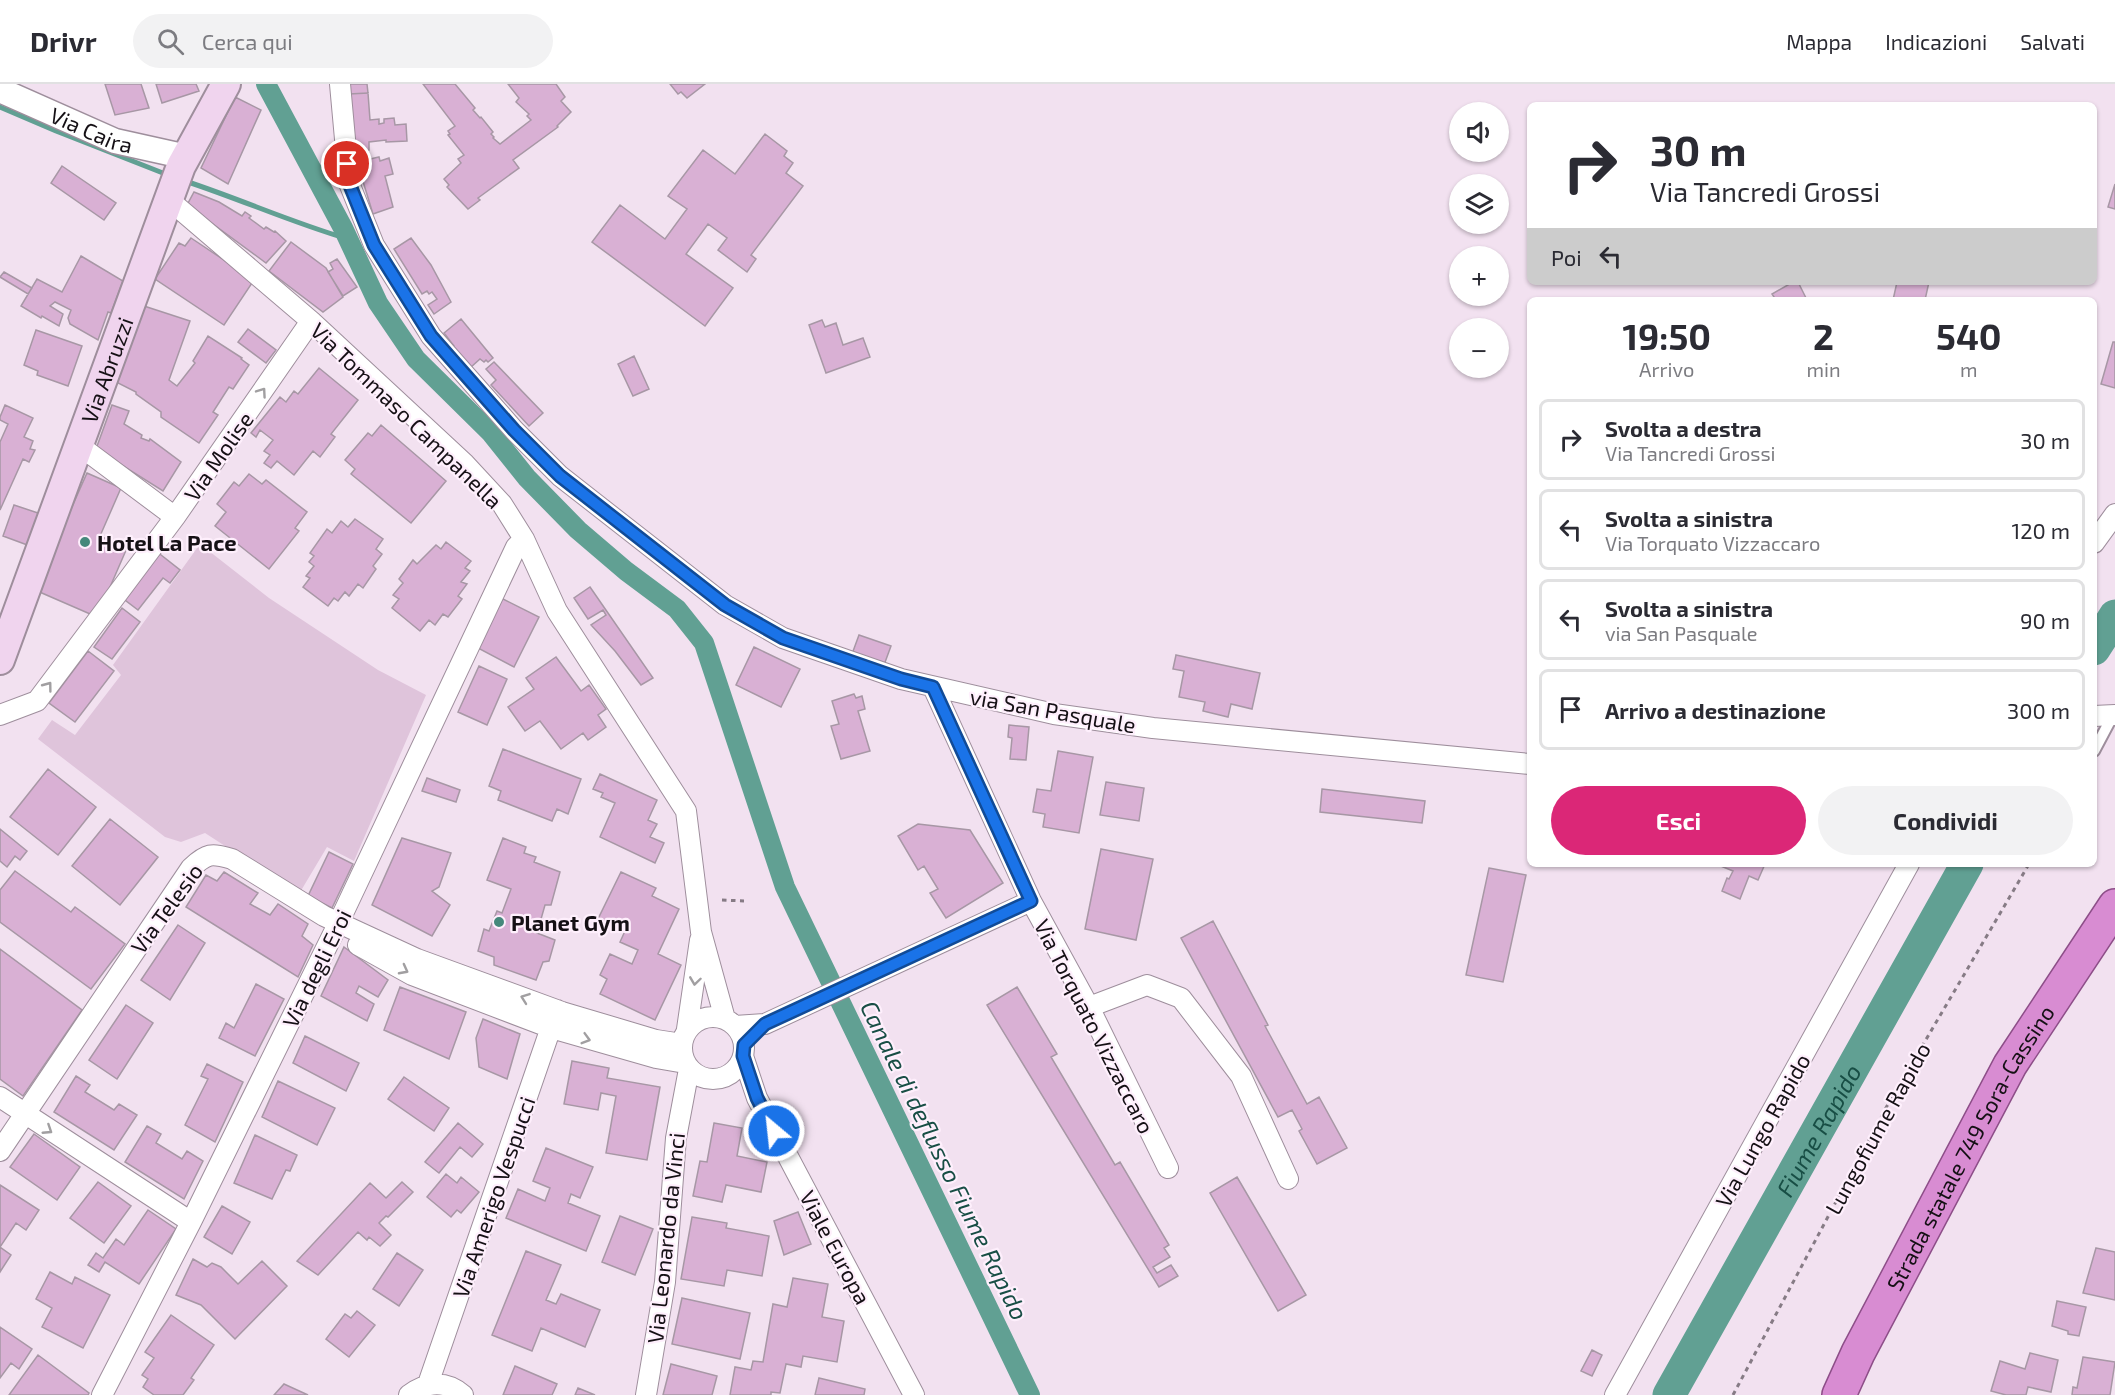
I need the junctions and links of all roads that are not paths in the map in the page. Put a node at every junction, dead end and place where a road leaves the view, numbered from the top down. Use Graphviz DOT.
graph roads {
  1 [pos="226,84"];
  2 [pos="340,84"];
  3 [pos="0,90"];
  4 [pos="178,177"];
  5 [pos="311,321"];
  6 [pos="80,446"];
  7 [pos="2115,514"];
  8 [pos="175,517"];
  9 [pos="524,539"];
  10 [pos="2097,539"];
  11 [pos="0,660"];
  12 [pos="933,687"];
  13 [pos="2106,715"];
  14 [pos="0,716"];
  15 [pos="2097,742"];
  16 [pos="1527,764"];
  17 [pos="1907,867"];
  18 [pos="1031,901"];
  19 [pos="2115,906"];
  20 [pos="336,928"];
  21 [pos="701,932"];
  22 [pos="1089,1007"];
  23 [pos="554,1019"];
  24 [pos="730,1022"];
  25 [pos="765,1024"];
  26 [pos="686,1051"];
  27 [pos="744,1051"];
  28 [pos="724,1077"];
  29 [pos="0,1097"];
  30 [pos="757,1098"];
  31 [pos="24,1114"];
  32 [pos="679,1116"];
  33 [pos="0,1151"];
  34 [pos="1168,1168"];
  35 [pos="1288,1179"];
  36 [pos="191,1222"];
  37 [pos="428,1384"];
  38 [pos="102,1395"];
  39 [pos="409,1395"];
  40 [pos="463,1395"];
  41 [pos="646,1395"];
  42 [pos="914,1395"];
  43 [pos="1615,1395"];
  44 [pos="1839,1395"];
  1 -- 4 [label="main road, Via Abruzzi"];
  2 -- 12 [label="street, via San Pasquale"];
  3 -- 4 [label="street, Via Caira"];
  4 -- 5 [label="street, Via Tommaso Campanella"];
  4 -- 6 [label="main road, Via Abruzzi"];
  8 -- 5 [label="street, Via Molise, one-way"];
  5 -- 9 [label="street, Via Tommaso Campanella"];
  6 -- 8 [label="street"];
  6 -- 11 [label="main road, Via Abruzzi"];
  7 -- 10 [label="street"];
  14 -- 8 [label="street, Via Molise, one-way"];
  9 -- 20 [label="street, Via degli Eroi"];
  9 -- 21 [label="street, Via Tommaso Campanella"];
  12 -- 16 [label="street, via San Pasquale"];
  12 -- 18 [label="street, Via Torquato Vizzaccaro"];
  13 -- 15 [label="lane"];
  17 -- 43 [label="street, Via Lungo Rapido"];
  18 -- 22 [label="street, Via Torquato Vizzaccaro"];
  18 -- 25 [label="street"];
  19 -- 44 [label="highway, Strada statale 749 Sora-Cassino"];
  20 -- 23 [label="street, Via Telesio"];
  20 -- 31 [label="street, Via Telesio"];
  20 -- 36 [label="street, Via degli Eroi"];
  21 -- 24 [label="street, Via Tommaso Campanella"];
  21 -- 26 [label="street, Via Tommaso Campanella, one-way"];
  22 -- 34 [label="street, Via Torquato Vizzaccaro"];
  22 -- 35 [label="street"];
  23 -- 26 [label="street, Via Telesio"];
  23 -- 37 [label="street, Via Amerigo Vespucci"];
  24 -- 25 [label="street"];
  24 -- 26 [label="street"];
  24 -- 27 [label="street"];
  25 -- 27 [label="street"];
  26 -- 28 [label="street"];
  26 -- 32 [label="street, Via Leonardo da Vinci"];
  27 -- 28 [label="street"];
  27 -- 30 [label="street, Viale Europa"];
  28 -- 30 [label="street, Viale Europa"];
  28 -- 32 [label="street, Via Leonardo da Vinci"];
  29 -- 31 [label="street"];
  30 -- 42 [label="street, Viale Europa"];
  31 -- 33 [label="street, Via Telesio"];
  31 -- 36 [label="street, one-way"];
  32 -- 41 [label="street, Via Leonardo da Vinci"];
  36 -- 38 [label="street, Via degli Eroi"];
  37 -- 39 [label="street"];
  37 -- 40 [label="street"];
}
